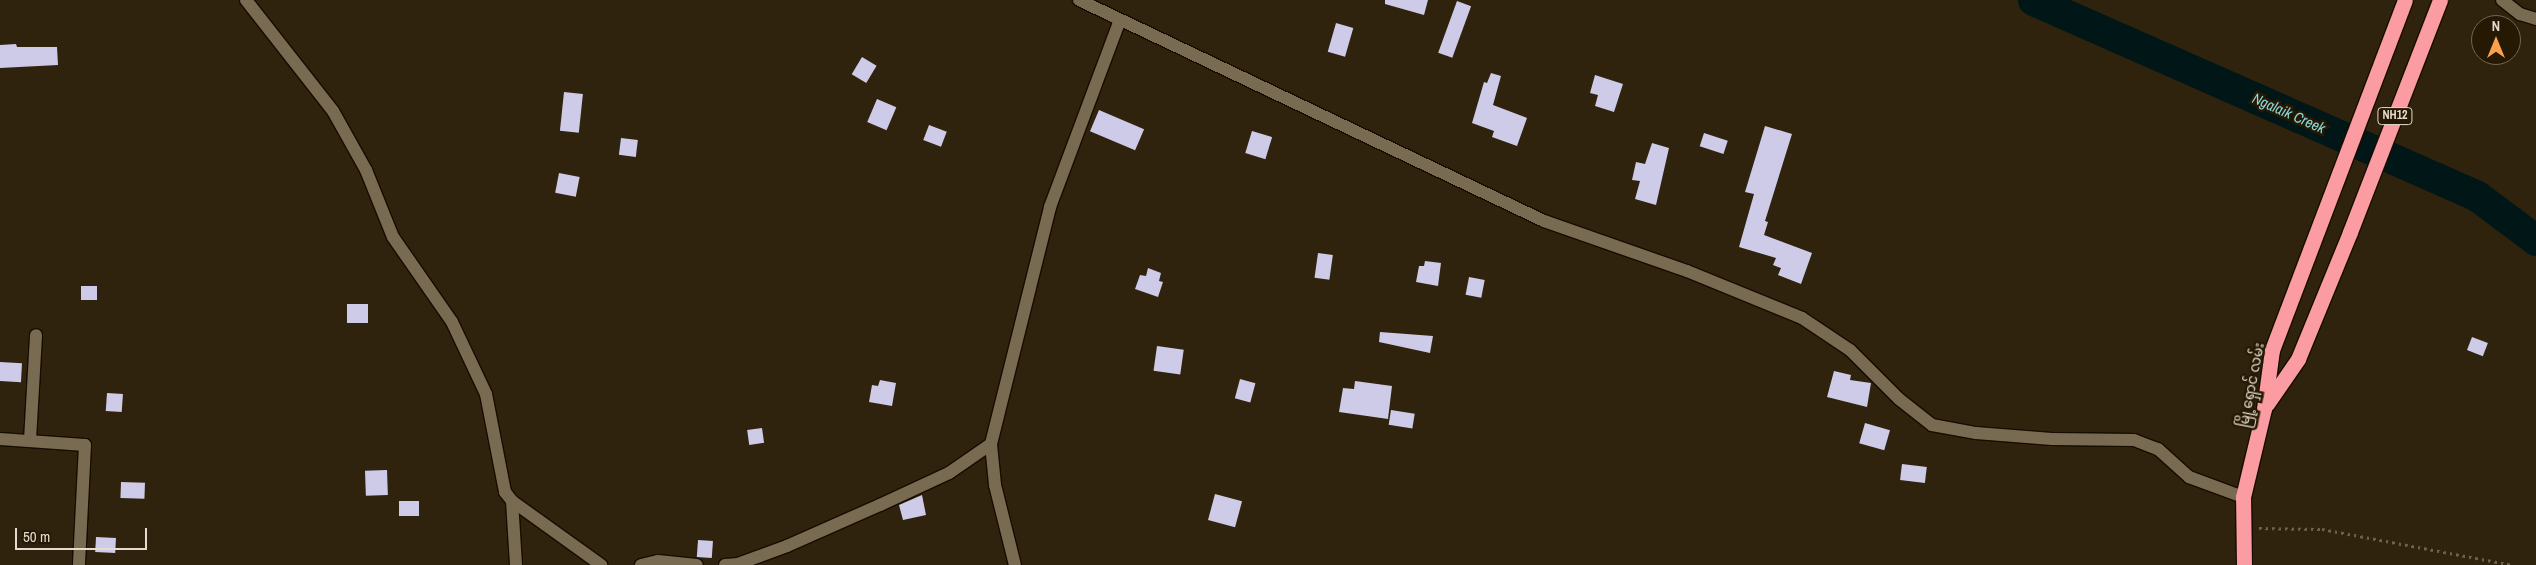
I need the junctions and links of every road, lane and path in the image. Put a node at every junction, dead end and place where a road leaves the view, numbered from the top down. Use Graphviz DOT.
graph roads {
  1 [pos="246,0"];
  2 [pos="1078,0"];
  3 [pos="2405,0"];
  4 [pos="2440,0"];
  5 [pos="2502,0"];
  6 [pos="2536,19"];
  7 [pos="1119,22"];
  8 [pos="36,335"];
  9 [pos="2264,409"];
  10 [pos="0,439"];
  11 [pos="30,440"];
  12 [pos="991,444"];
  13 [pos="2243,496"];
  14 [pos="512,501"];
  15 [pos="2243,527"];
  16 [pos="79,565"];
  17 [pos="516,565"];
  18 [pos="600,565"];
  19 [pos="641,565"];
  20 [pos="697,565"];
  21 [pos="725,565"];
  22 [pos="1015,565"];
  23 [pos="2244,565"];
  24 [pos="2514,565"];
  1 -- 14 [label="street"];
  2 -- 7 [label="street"];
  3 -- 9 [label="highway, မြို့ရှောင် လမ်း / NH12"];
  4 -- 9 [label="highway, NH12"];
  5 -- 6 [label="street"];
  7 -- 12 [label="street"];
  7 -- 13 [label="street"];
  8 -- 11 [label="street"];
  9 -- 13 [label="highway, မြို့ရှောင် လမ်း / NH12"];
  10 -- 11 [label="street"];
  11 -- 16 [label="street"];
  12 -- 21 [label="street"];
  12 -- 22 [label="street"];
  13 -- 15 [label="highway, မြို့ရှောင် လမ်း / NH12"];
  14 -- 17 [label="street"];
  14 -- 18 [label="street"];
  15 -- 23 [label="highway, မြို့ရှောင် လမ်း / NH12"];
  15 -- 24 [label="path"];
  19 -- 20 [label="street"];
}
